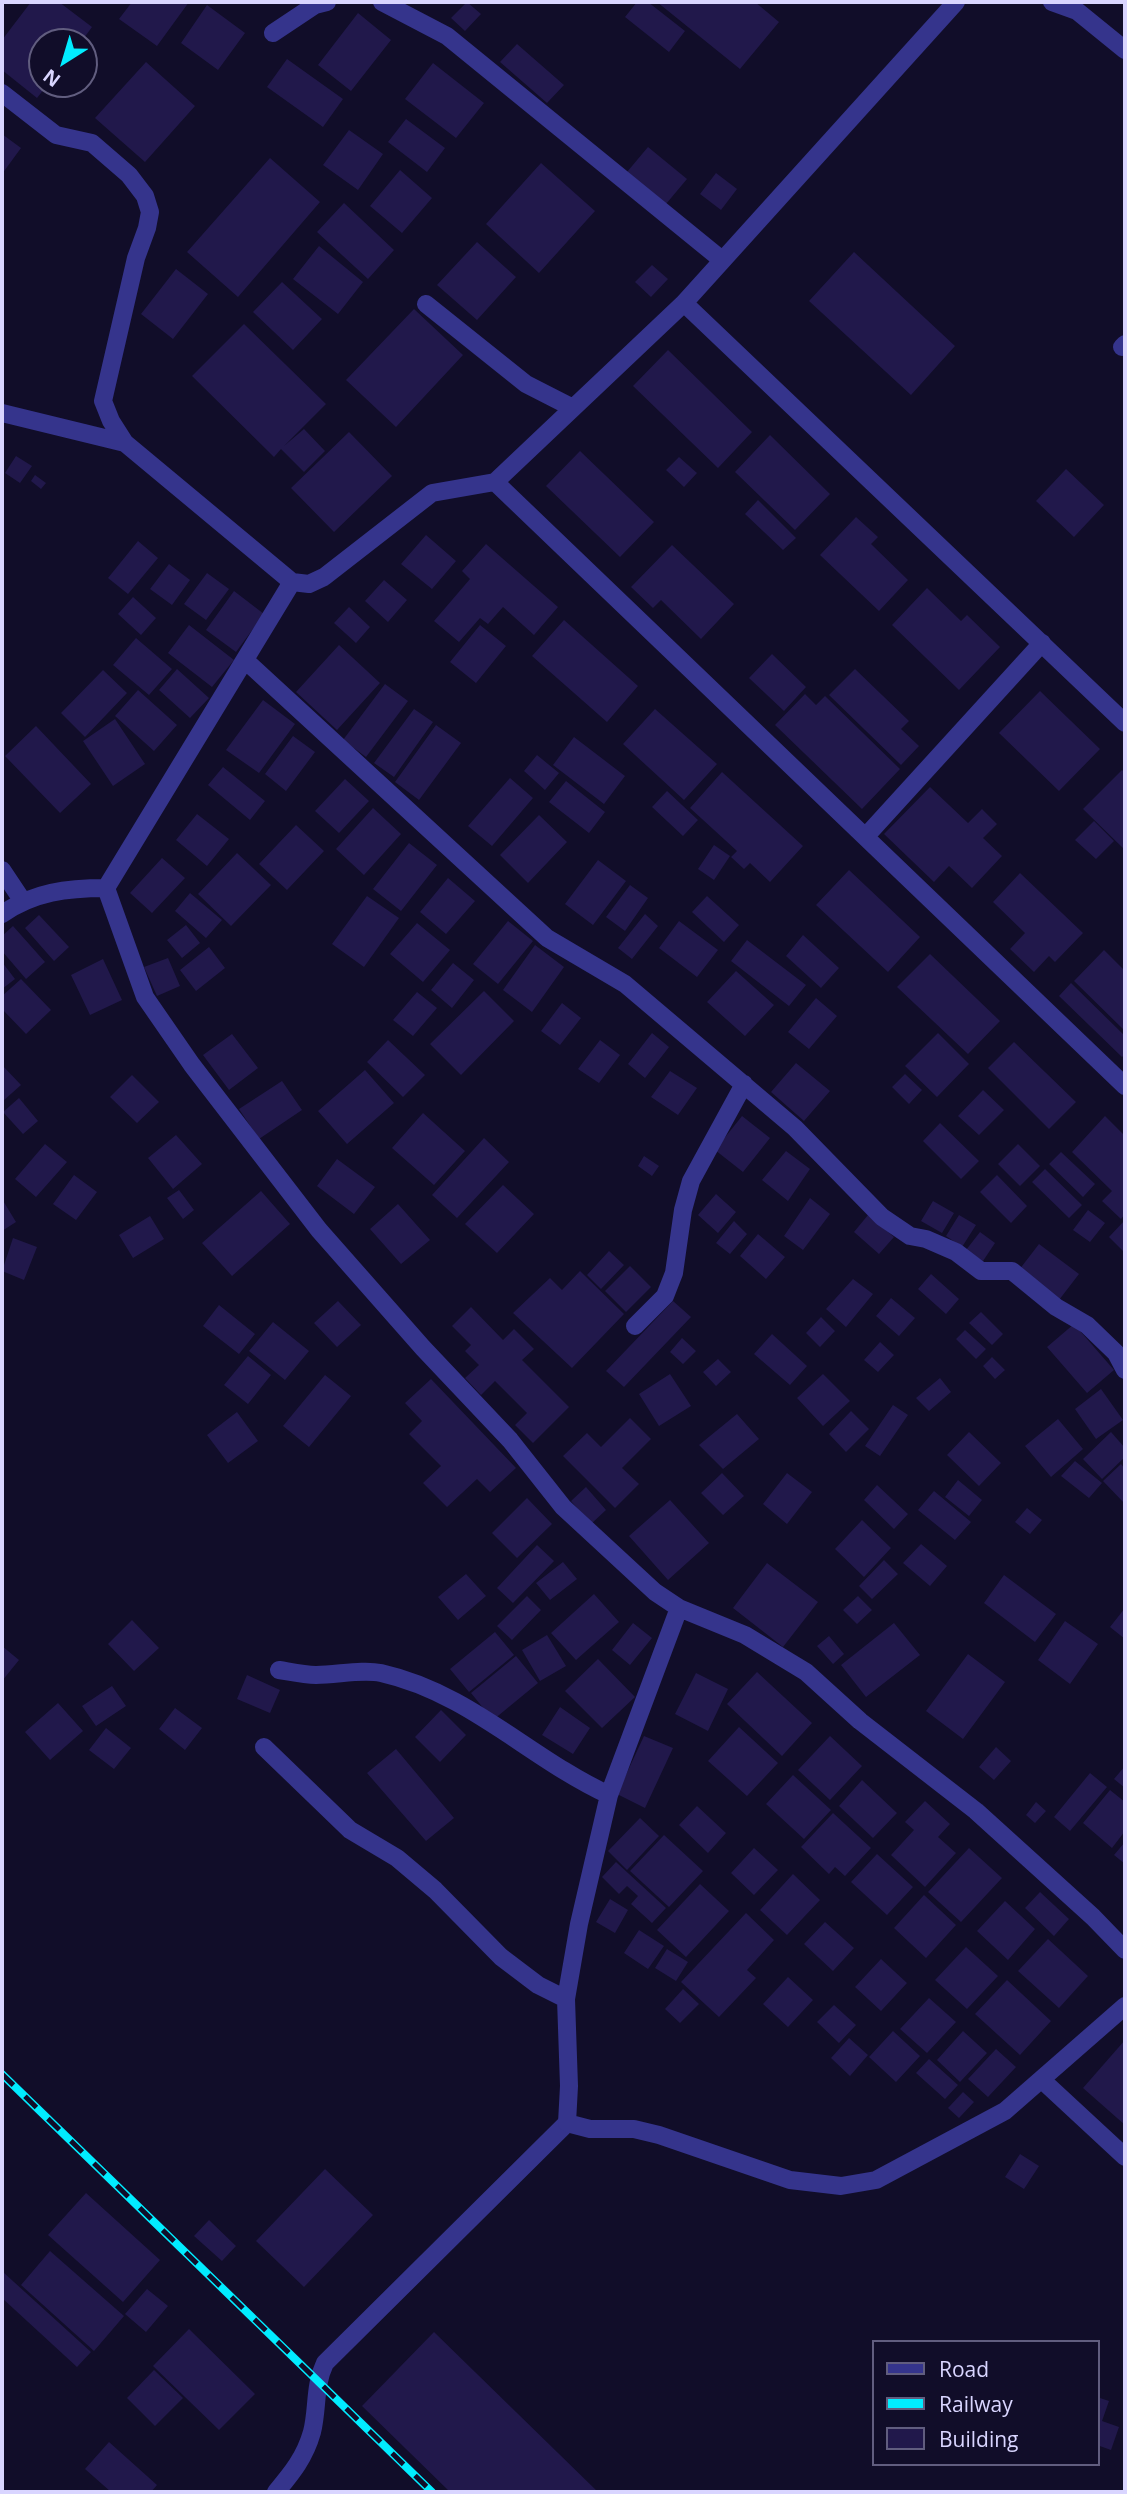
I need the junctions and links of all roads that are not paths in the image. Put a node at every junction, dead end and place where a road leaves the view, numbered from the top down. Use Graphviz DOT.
graph roads {
  1 [pos="327,2"];
  2 [pos="382,2"];
  3 [pos="956,2"];
  4 [pos="1052,2"];
  5 [pos="1082,6"];
  6 [pos="273,33"];
  7 [pos="1125,50"];
  8 [pos="2,93"];
  9 [pos="722,260"];
  10 [pos="684,303"];
  11 [pos="426,304"];
  12 [pos="573,408"];
  13 [pos="2,413"];
  14 [pos="125,443"];
  15 [pos="495,482"];
  16 [pos="292,582"];
  17 [pos="1042,643"];
  18 [pos="246,661"];
  19 [pos="1125,723"];
  20 [pos="867,835"];
  21 [pos="2,870"];
  22 [pos="106,888"];
  23 [pos="22,901"];
  24 [pos="2,914"];
  25 [pos="744,1084"];
  26 [pos="1125,1086"];
  27 [pos="635,1326"];
  28 [pos="1125,1370"];
  29 [pos="679,1608"];
  30 [pos="279,1670"];
  31 [pos="264,1747"];
  32 [pos="608,1795"];
  33 [pos="1125,1950"];
  34 [pos="566,1998"];
  35 [pos="1125,2006"];
  36 [pos="1042,2080"];
  37 [pos="567,2123"];
  38 [pos="1125,2157"];
  39 [pos="276,2492"];
  1 -- 6 [label="street"];
  2 -- 9 [label="street"];
  3 -- 9 [label="street"];
  4 -- 5 [label="street"];
  5 -- 7 [label="street"];
  8 -- 14 [label="street"];
  9 -- 10 [label="street"];
  10 -- 12 [label="street"];
  10 -- 17 [label="street"];
  11 -- 12 [label="street"];
  12 -- 15 [label="street"];
  13 -- 14 [label="street"];
  14 -- 16 [label="street"];
  15 -- 16 [label="street"];
  15 -- 20 [label="street"];
  16 -- 18 [label="street"];
  17 -- 19 [label="street"];
  17 -- 20 [label="street"];
  18 -- 22 [label="street"];
  18 -- 25 [label="street"];
  20 -- 26 [label="street"];
  21 -- 23 [label="street"];
  22 -- 23 [label="street"];
  22 -- 29 [label="street"];
  23 -- 24 [label="street"];
  25 -- 27 [label="street"];
  25 -- 28 [label="street"];
  29 -- 32 [label="street"];
  29 -- 33 [label="street"];
  30 -- 32 [label="street"];
  31 -- 34 [label="street"];
  32 -- 34 [label="street"];
  34 -- 37 [label="street"];
  35 -- 36 [label="street"];
  36 -- 37 [label="street"];
  36 -- 38 [label="street"];
  37 -- 39 [label="street"];
}
